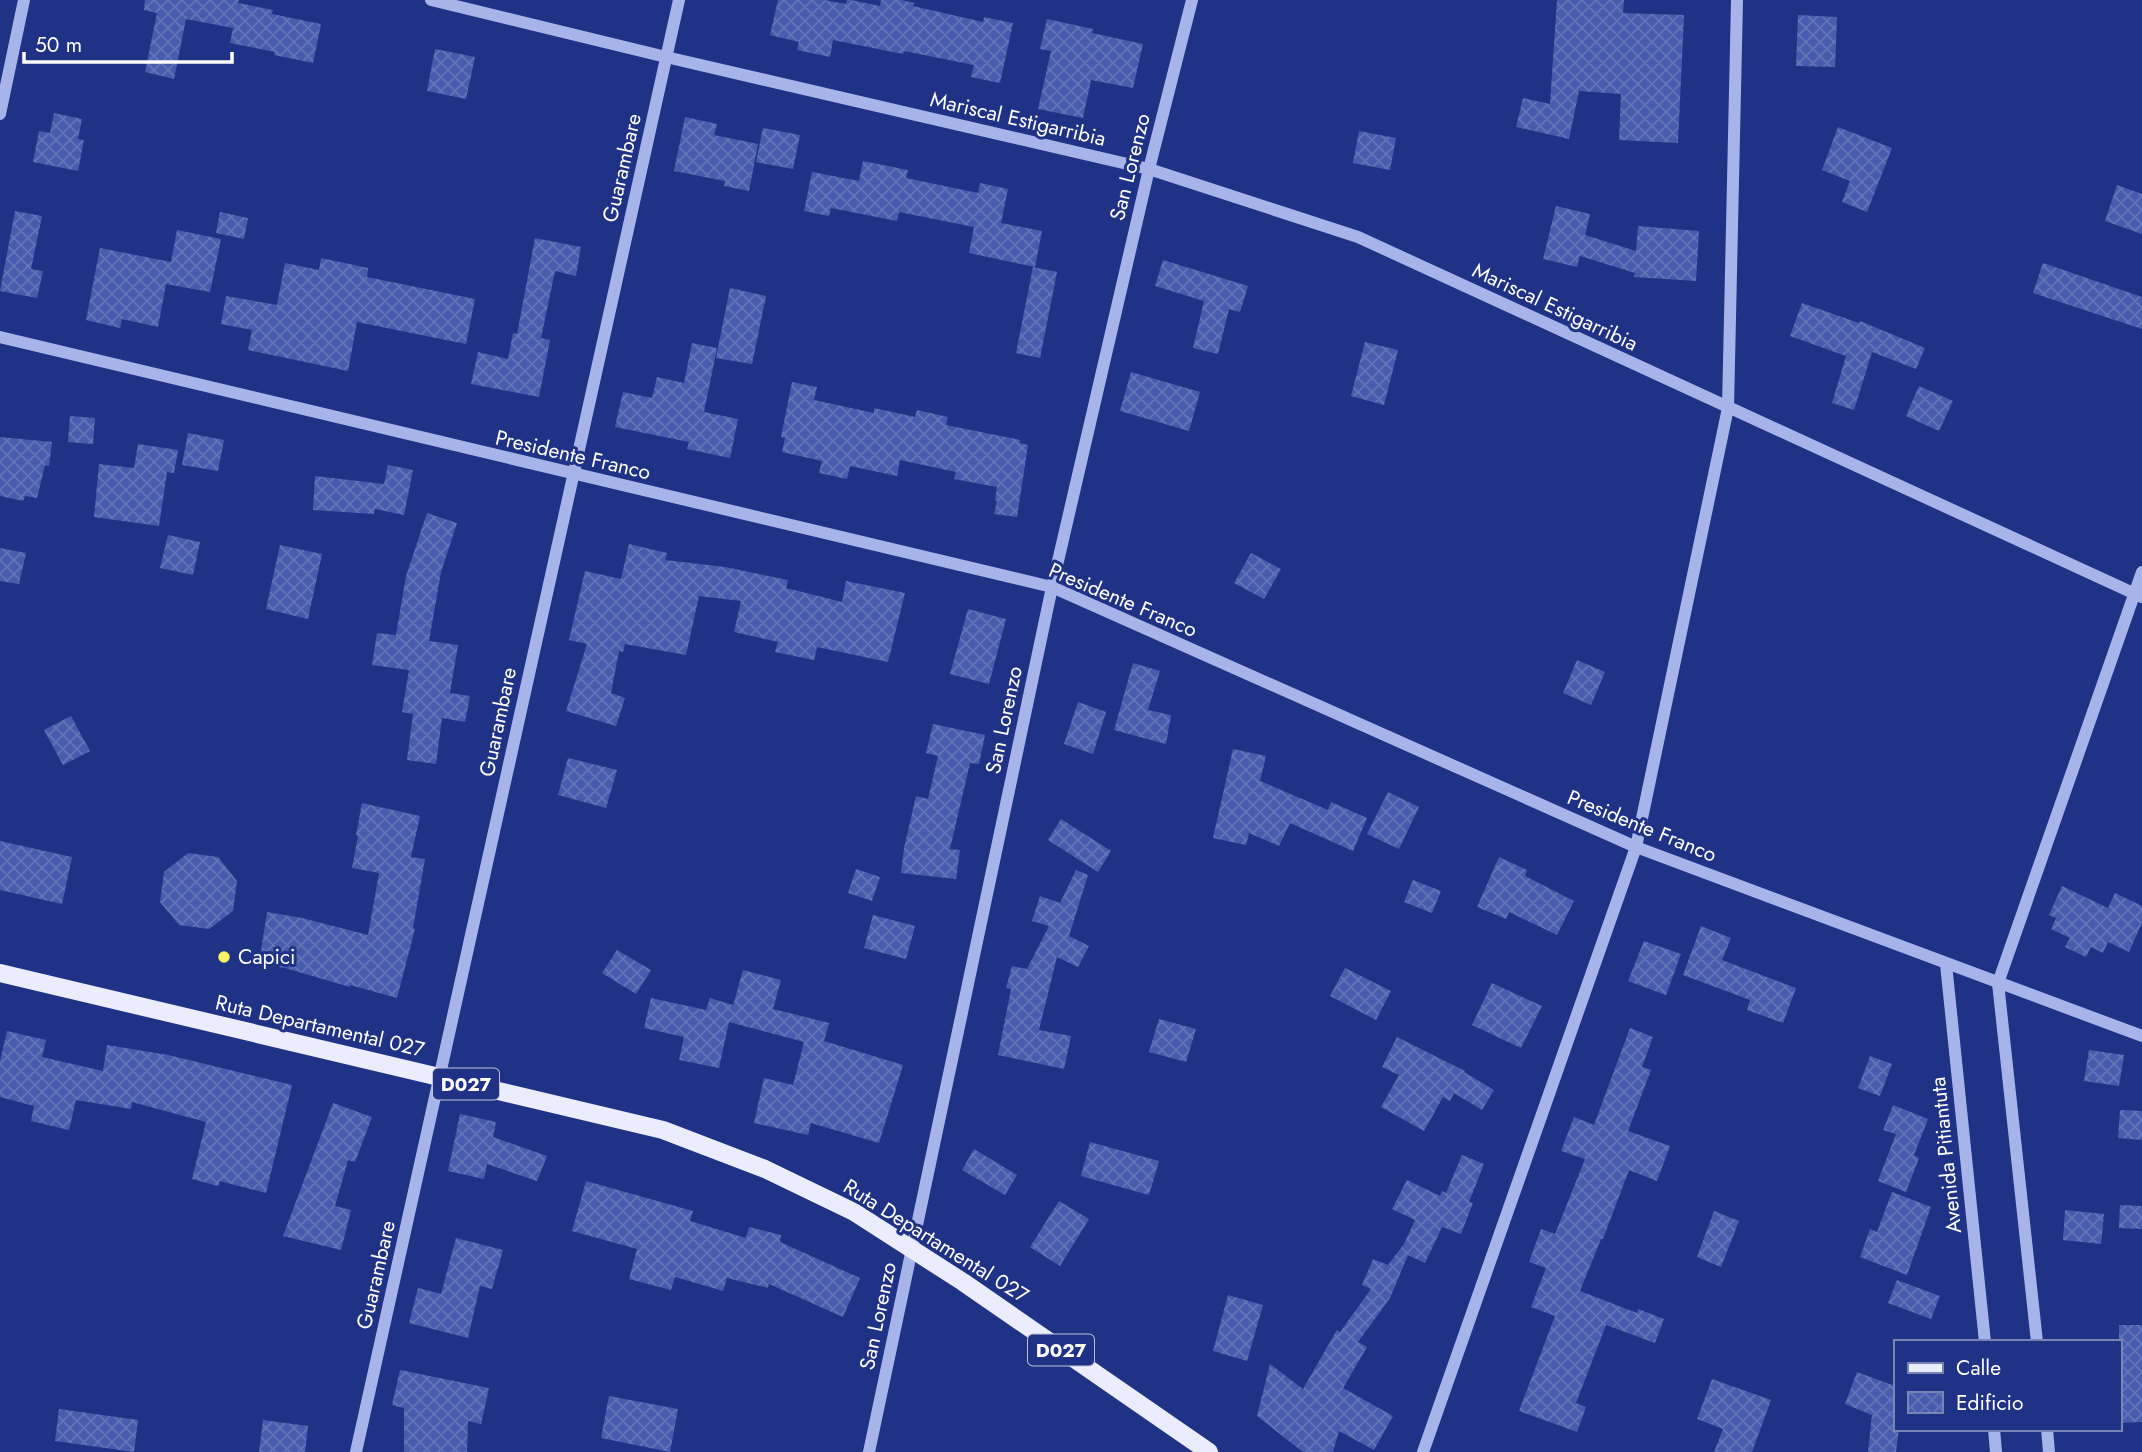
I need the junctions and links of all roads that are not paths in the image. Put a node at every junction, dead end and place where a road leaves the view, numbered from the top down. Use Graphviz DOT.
graph roads {
  1 [pos="24,0"];
  2 [pos="431,0"];
  3 [pos="679,0"];
  4 [pos="1192,0"];
  5 [pos="1737,0"];
  6 [pos="666,57"];
  7 [pos="0,114"];
  8 [pos="1149,169"];
  9 [pos="0,337"];
  10 [pos="1728,408"];
  11 [pos="572,474"];
  12 [pos="2142,572"];
  13 [pos="1052,587"];
  14 [pos="2138,595"];
  15 [pos="1636,847"];
  16 [pos="1946,964"];
  17 [pos="0,974"];
  18 [pos="1998,984"];
  19 [pos="2142,1036"];
  20 [pos="439,1078"];
  21 [pos="912,1248"];
  22 [pos="1985,1340"];
  23 [pos="2037,1340"];
  24 [pos="1994,1431"];
  25 [pos="2047,1431"];
  26 [pos="356,1452"];
  27 [pos="869,1452"];
  28 [pos="1209,1452"];
  29 [pos="1423,1452"];
  30 [pos="1996,1452"];
  31 [pos="2049,1452"];
  1 -- 7 [label="street"];
  2 -- 6 [label="street, Mariscal Estigarribia"];
  3 -- 6 [label="street, Guarambare"];
  4 -- 8 [label="street, San Lorenzo"];
  5 -- 10 [label="street"];
  6 -- 8 [label="street, Mariscal Estigarribia"];
  6 -- 11 [label="street, Guarambare"];
  8 -- 10 [label="street, Mariscal Estigarribia"];
  8 -- 13 [label="street, San Lorenzo"];
  9 -- 11 [label="street, Presidente Franco"];
  10 -- 14 [label="street, Mariscal Estigarribia"];
  10 -- 15 [label="street"];
  11 -- 13 [label="street, Presidente Franco"];
  11 -- 20 [label="street, Guarambare"];
  12 -- 14 [label="street"];
  13 -- 15 [label="street, Presidente Franco"];
  13 -- 21 [label="street, San Lorenzo"];
  14 -- 18 [label="street"];
  15 -- 16 [label="street, Presidente Franco"];
  15 -- 29 [label="street"];
  16 -- 18 [label="street, Presidente Franco"];
  16 -- 22 [label="street, Avenida Pitiantuta"];
  17 -- 20 [label="main road, Ruta Departamental 027 / D027"];
  18 -- 19 [label="street, Presidente Franco"];
  18 -- 23 [label="street"];
  20 -- 21 [label="main road, Ruta Departamental 027 / D027"];
  20 -- 26 [label="street, Guarambare"];
  21 -- 27 [label="street, San Lorenzo"];
  21 -- 28 [label="main road, Ruta Departamental 027 / D027"];
  24 -- 30 [label="street"];
  25 -- 31 [label="street"];
}
